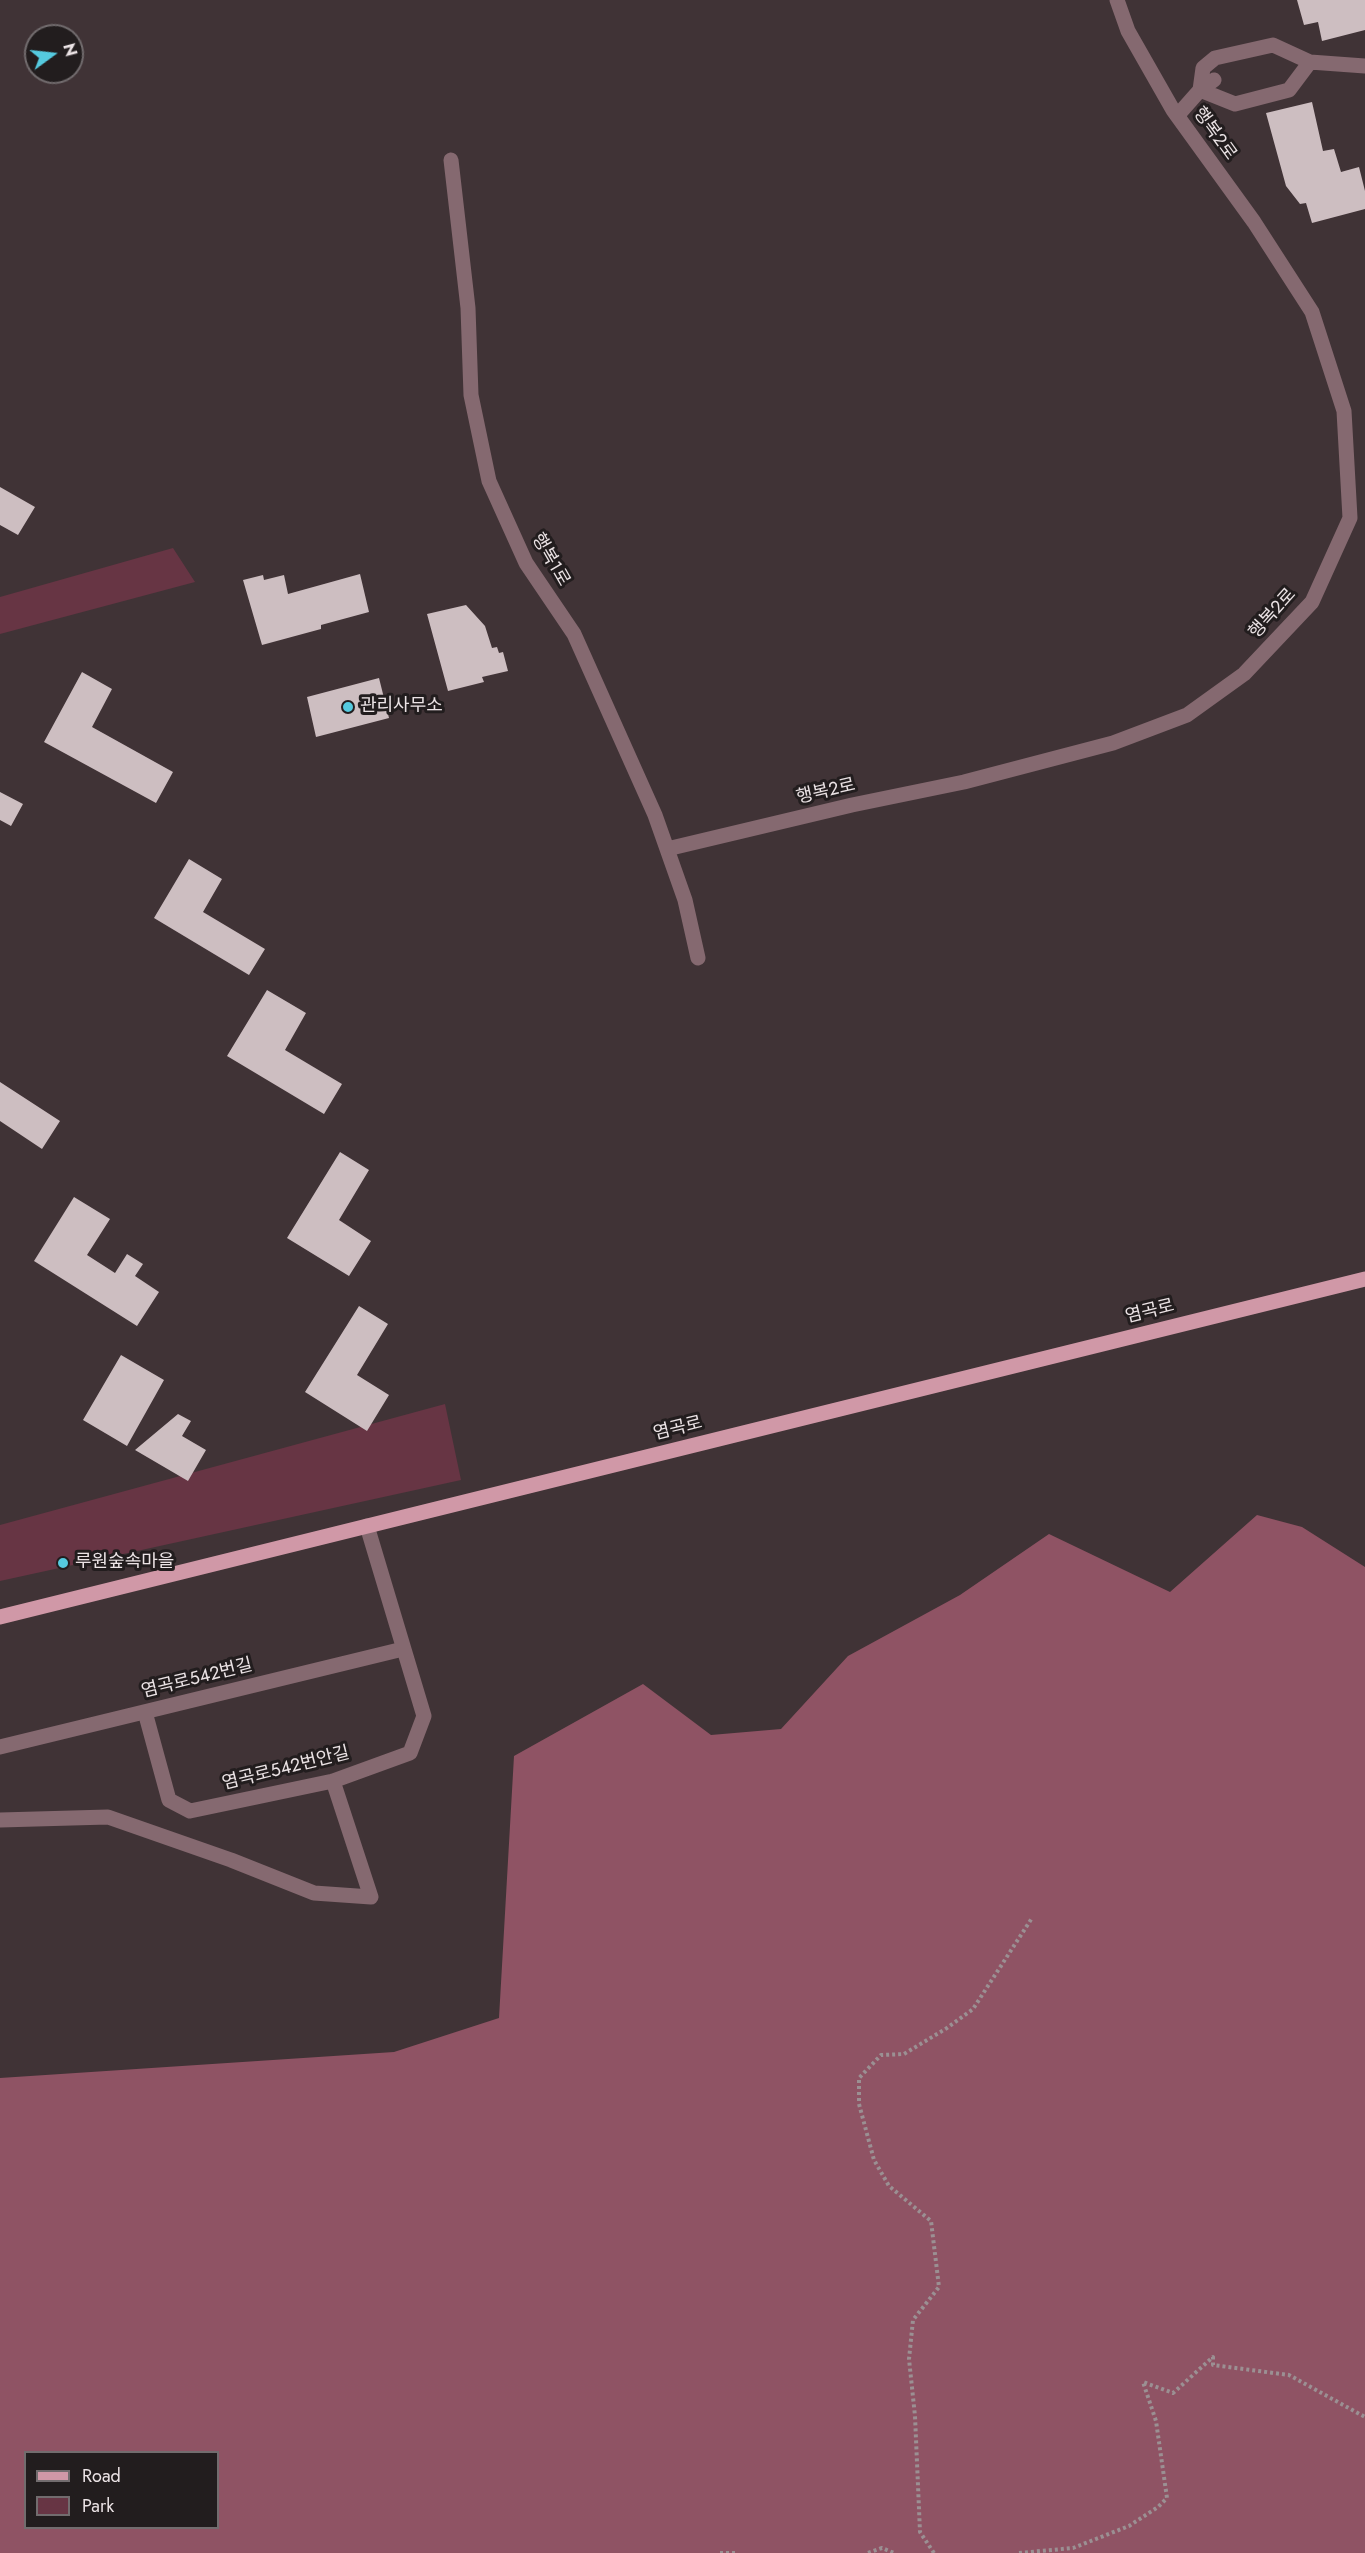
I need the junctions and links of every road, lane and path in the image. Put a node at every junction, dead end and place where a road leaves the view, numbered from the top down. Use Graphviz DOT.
graph roads {
  1 [pos="1117,0"];
  2 [pos="1310,62"];
  3 [pos="1365,66"];
  4 [pos="1214,80"];
  5 [pos="1200,90"];
  6 [pos="1177,116"];
  7 [pos="451,160"];
  8 [pos="667,849"];
  9 [pos="698,958"];
  10 [pos="1363,1279"];
  11 [pos="367,1526"];
  12 [pos="0,1617"];
  13 [pos="403,1649"];
  14 [pos="145,1712"];
  15 [pos="0,1747"];
  16 [pos="333,1781"];
  17 [pos="0,1820"];
  18 [pos="1032,1918"];
  19 [pos="1365,2417"];
  20 [pos="720,2553"];
  21 [pos="738,2553"];
  22 [pos="868,2553"];
  23 [pos="894,2553"];
  24 [pos="934,2553"];
  25 [pos="1019,2553"];
  1 -- 6 [label="street, 행복2로"];
  2 -- 3 [label="street"];
  2 -- 5 [label="street"];
  2 -- 5 [label="street"];
  4 -- 5 [label="street"];
  5 -- 6 [label="street"];
  6 -- 8 [label="street, 행복2로"];
  7 -- 8 [label="street, 행복1로"];
  8 -- 9 [label="street, 행복1로"];
  10 -- 11 [label="main road, 염곡로"];
  11 -- 12 [label="main road, 염곡로"];
  11 -- 13 [label="street, 염곡로542번안길"];
  13 -- 14 [label="street, 염곡로542번길"];
  13 -- 16 [label="street, 염곡로542번안길"];
  14 -- 15 [label="street, 염곡로542번길"];
  14 -- 16 [label="street, 염곡로542번안길"];
  16 -- 17 [label="street"];
  18 -- 24 [label="path"];
  19 -- 25 [label="path"];
  20 -- 21 [label="path"];
  22 -- 23 [label="path"];
}
